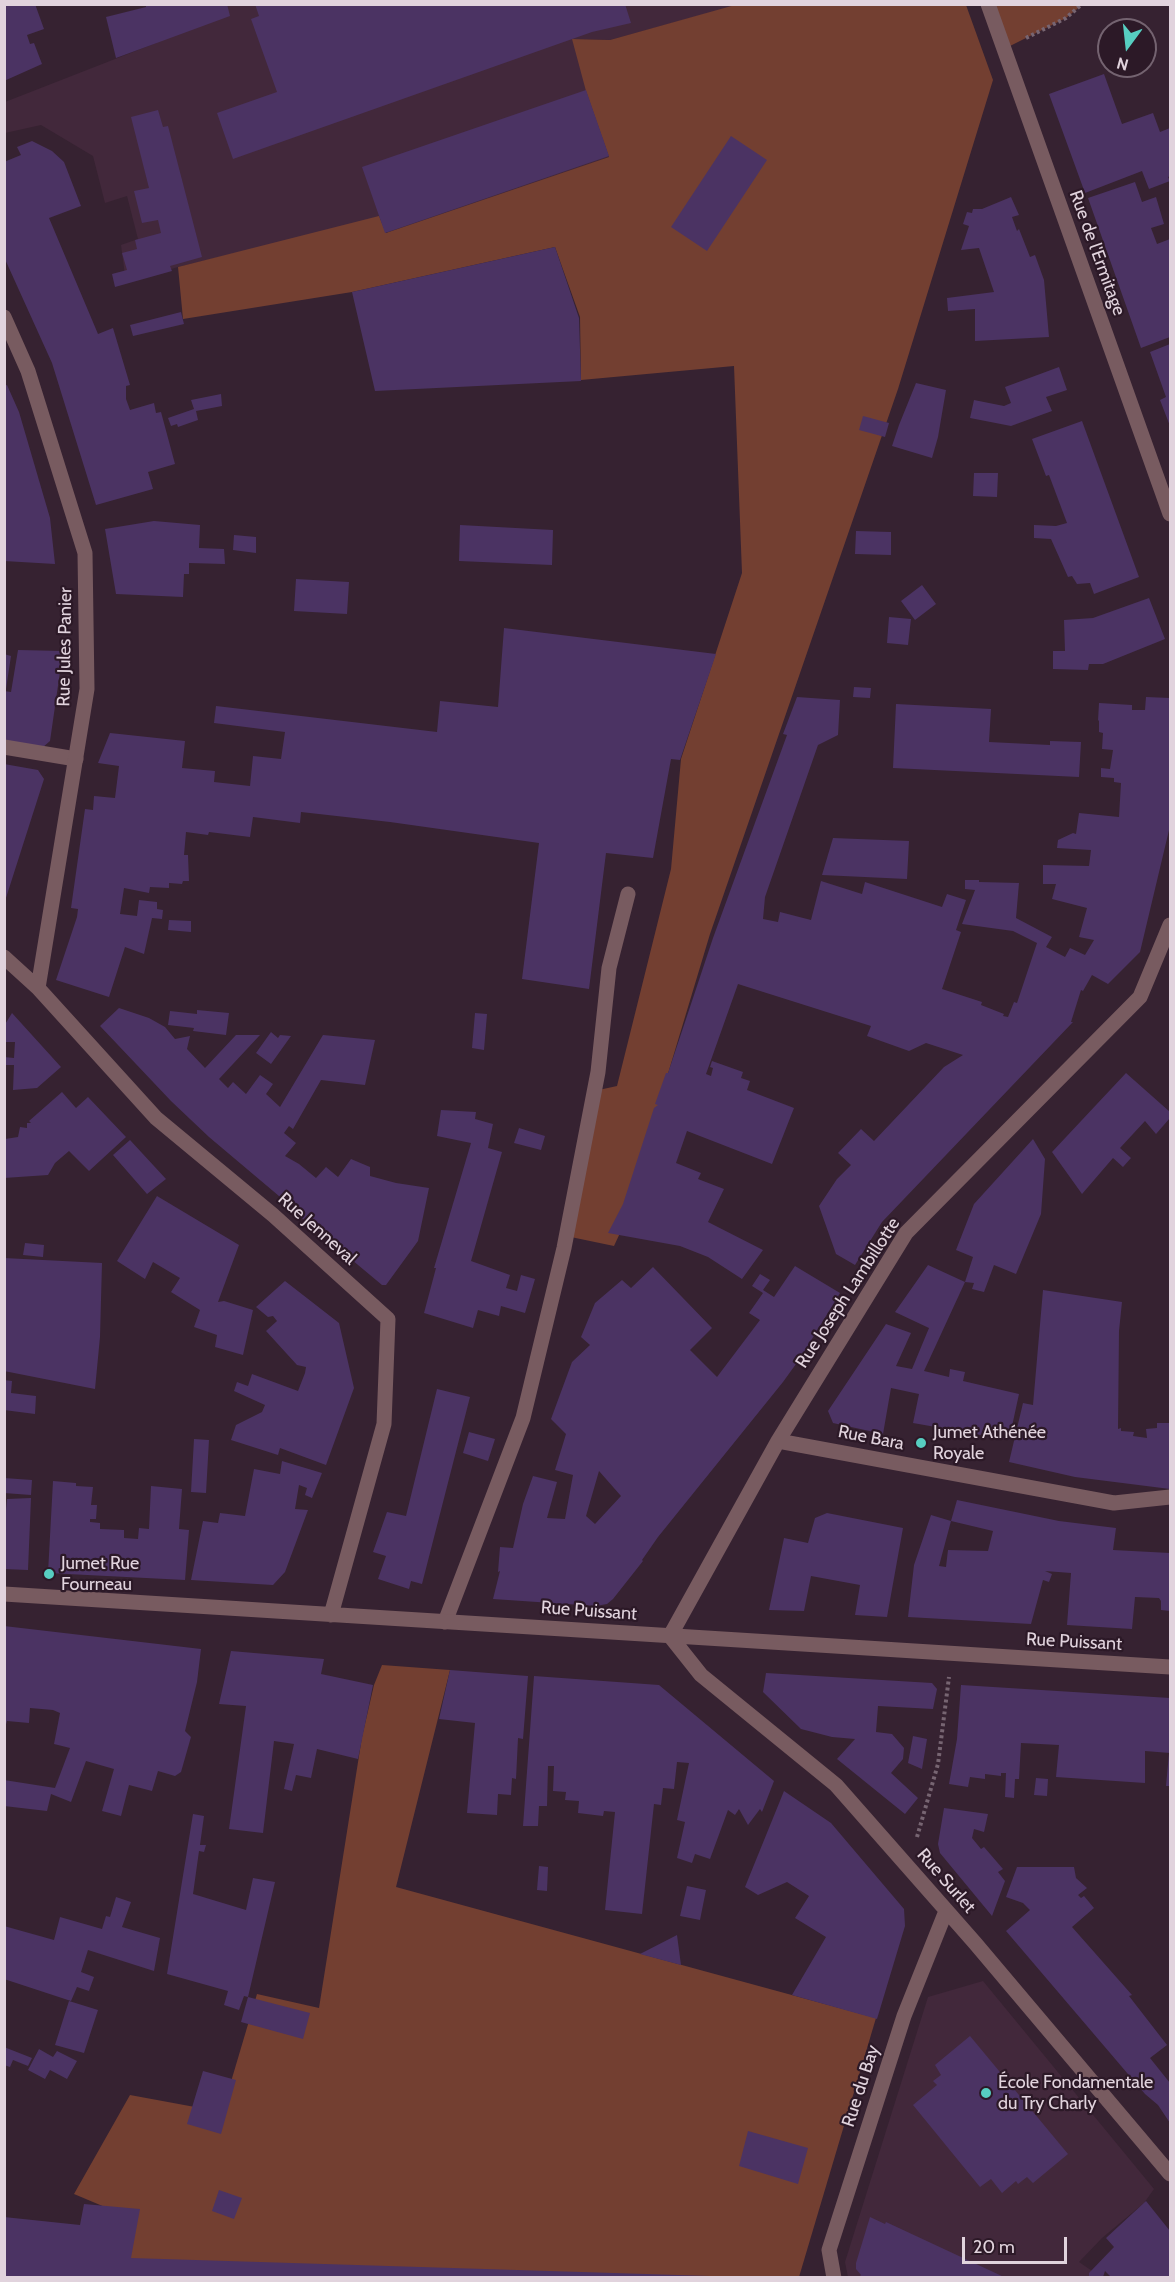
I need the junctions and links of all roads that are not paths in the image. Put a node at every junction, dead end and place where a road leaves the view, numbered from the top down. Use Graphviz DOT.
graph roads {
  1 [pos="988,4"];
  2 [pos="4,317"];
  3 [pos="1170,514"];
  4 [pos="4,747"];
  5 [pos="76,759"];
  6 [pos="628,894"];
  7 [pos="1170,925"];
  8 [pos="4,957"];
  9 [pos="38,988"];
  10 [pos="778,1441"];
  11 [pos="1170,1497"];
  12 [pos="4,1594"];
  13 [pos="332,1615"];
  14 [pos="445,1622"];
  15 [pos="670,1636"];
  16 [pos="1170,1667"];
  17 [pos="946,1911"];
  18 [pos="1170,2174"];
  19 [pos="830,2274"];
  1 -- 3 [label="street, Rue de l'Ermitage"];
  2 -- 5 [label="street, Rue Jules Panier"];
  4 -- 5 [label="street"];
  5 -- 9 [label="street, Rue Jules Panier"];
  6 -- 14 [label="street"];
  7 -- 10 [label="street, Rue Joseph Lambillotte"];
  8 -- 9 [label="street, Rue Jenneval"];
  9 -- 13 [label="street, Rue Jenneval"];
  10 -- 11 [label="street, Rue Bara"];
  10 -- 15 [label="street, Rue Joseph Lambillotte"];
  12 -- 13 [label="street, Rue Puissant"];
  13 -- 14 [label="street, Rue Puissant"];
  14 -- 15 [label="street, Rue Puissant"];
  15 -- 16 [label="street, Rue Puissant"];
  15 -- 17 [label="street, Rue Surlet"];
  17 -- 18 [label="street, Rue Surlet"];
  17 -- 19 [label="street, Rue du Bay"];
}
